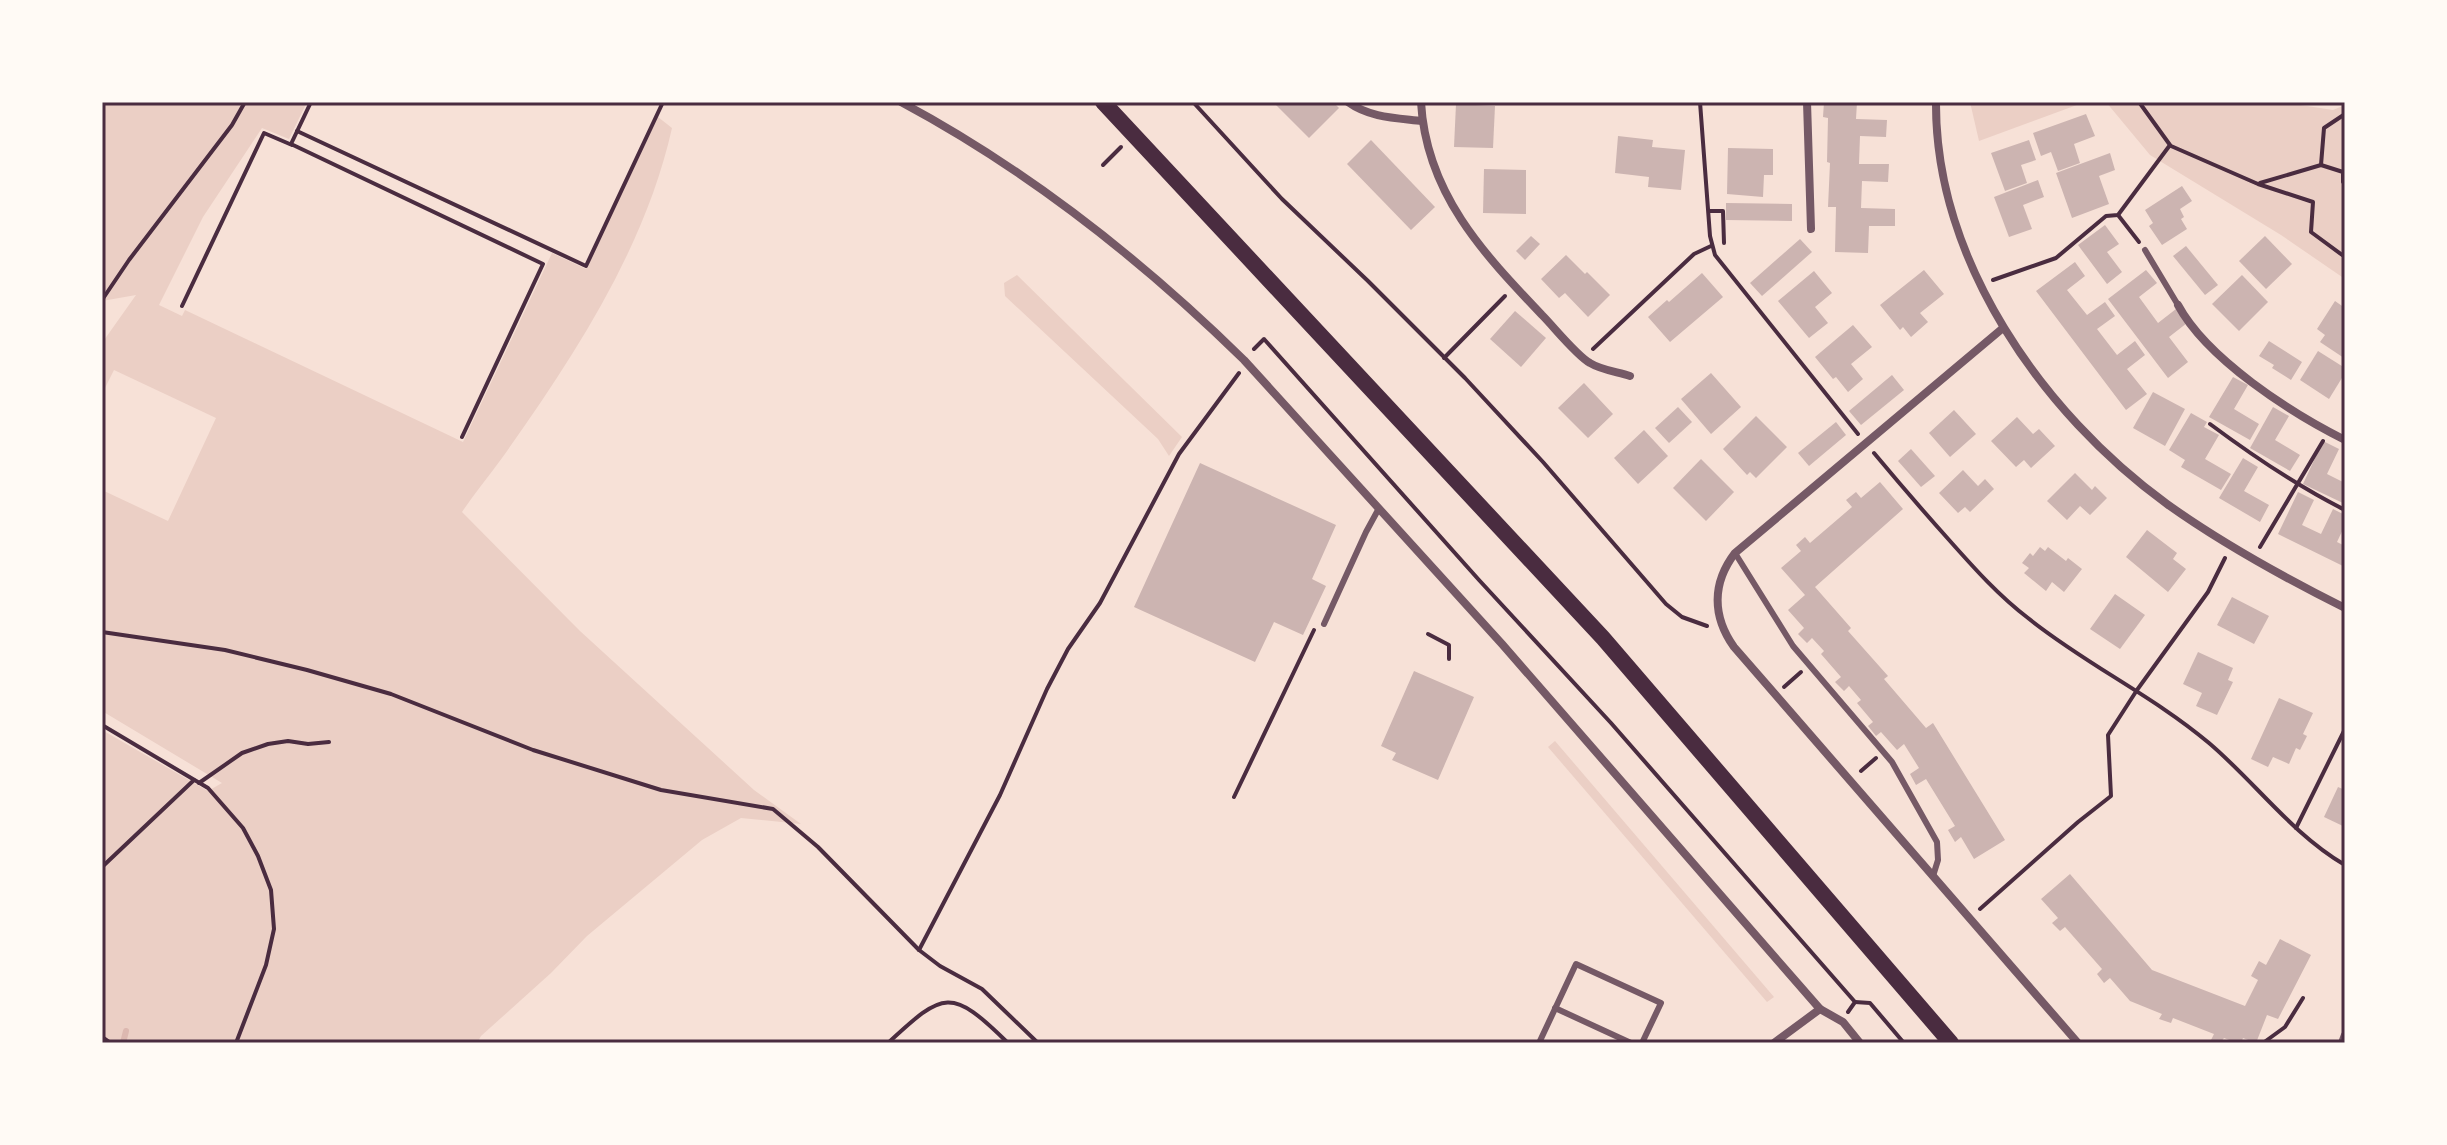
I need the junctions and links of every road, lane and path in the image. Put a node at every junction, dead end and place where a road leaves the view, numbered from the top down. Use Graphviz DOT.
graph roads {
  1 [pos="245,102"];
  2 [pos="311,102"];
  3 [pos="663,102"];
  4 [pos="901,102"];
  5 [pos="1103,102"];
  6 [pos="1193,102"];
  7 [pos="1348,102"];
  8 [pos="1421,102"];
  9 [pos="1700,102"];
  10 [pos="1807,102"];
  11 [pos="1936,102"];
  12 [pos="2139,102"];
  13 [pos="2345,114"];
  14 [pos="1422,121"];
  15 [pos="297,131"];
  16 [pos="1135,134"];
  17 [pos="2170,145"];
  18 [pos="294,146"];
  19 [pos="1103,165"];
  20 [pos="2321,165"];
  21 [pos="2345,183"];
  22 [pos="2258,184"];
  23 [pos="1709,211"];
  24 [pos="2118,215"];
  25 [pos="1811,229"];
  26 [pos="1724,243"];
  27 [pos="1711,246"];
  28 [pos="2145,250"];
  29 [pos="2345,257"];
  30 [pos="1980,285"];
  31 [pos="1516,287"];
  32 [pos="102,300"];
  33 [pos="2178,305"];
  34 [pos="182,306"];
  35 [pos="2003,328"];
  36 [pos="1444,358"];
  37 [pos="1584,358"];
  38 [pos="1245,361"];
  39 [pos="1630,376"];
  40 [pos="2210,424"];
  41 [pos="2329,431"];
  42 [pos="462,437"];
  43 [pos="2345,440"];
  44 [pos="1867,444"];
  45 [pos="2296,484"];
  46 [pos="1378,510"];
  47 [pos="2345,510"];
  48 [pos="1735,553"];
  49 [pos="2253,559"];
  50 [pos="2216,574"];
  51 [pos="2345,608"];
  52 [pos="1324,624"];
  53 [pos="1721,625"];
  54 [pos="102,632"];
  55 [pos="1428,634"];
  56 [pos="1449,659"];
  57 [pos="1809,664"];
  58 [pos="2137,690"];
  59 [pos="1776,694"];
  60 [pos="102,725"];
  61 [pos="2345,729"];
  62 [pos="329,742"];
  63 [pos="1883,752"];
  64 [pos="1850,780"];
  65 [pos="197,782"];
  66 [pos="1234,797"];
  67 [pos="2296,828"];
  68 [pos="2345,865"];
  69 [pos="102,867"];
  70 [pos="1933,876"];
  71 [pos="1969,918"];
  72 [pos="919,950"];
  73 [pos="2303,998"];
  74 [pos="1855,1002"];
  75 [pos="1555,1008"];
  76 [pos="1820,1009"];
  77 [pos="1843,1022"];
  78 [pos="2345,1035"];
  79 [pos="102,1037"];
  80 [pos="110,1043"];
  81 [pos="236,1043"];
  82 [pos="888,1043"];
  83 [pos="1008,1043"];
  84 [pos="1038,1043"];
  85 [pos="1539,1043"];
  86 [pos="1631,1043"];
  87 [pos="1642,1043"];
  88 [pos="1774,1043"];
  89 [pos="1860,1043"];
  90 [pos="1904,1043"];
  91 [pos="1951,1043"];
  92 [pos="2078,1043"];
  93 [pos="2263,1043"];
  94 [pos="2342,1043"];
  1 -- 32 [label="path"];
  2 -- 15 [label="path"];
  3 -- 15 [label="path"];
  4 -- 38 [label="street"];
  5 -- 16 [label="main road"];
  6 -- 36 [label="path"];
  7 -- 14 [label="street"];
  8 -- 14 [label="street"];
  9 -- 23 [label="path"];
  10 -- 25 [label="street"];
  11 -- 30 [label="street"];
  12 -- 17 [label="path"];
  13 -- 20 [label="path"];
  14 -- 31 [label="street"];
  15 -- 18 [label="path"];
  16 -- 19 [label="path"];
  16 -- 91 [label="main road"];
  17 -- 22 [label="path"];
  17 -- 24 [label="path"];
  18 -- 34 [label="path"];
  18 -- 42 [label="path"];
  20 -- 21 [label="path"];
  20 -- 22 [label="path"];
  22 -- 29 [label="path"];
  23 -- 26 [label="path"];
  23 -- 27 [label="path"];
  24 -- 28 [label="path"];
  24 -- 30 [label="path"];
  27 -- 37 [label="path"];
  27 -- 44 [label="path"];
  28 -- 33 [label="lane"];
  30 -- 35 [label="street"];
  31 -- 36 [label="path"];
  31 -- 37 [label="street"];
  33 -- 41 [label="street"];
  35 -- 44 [label="street"];
  35 -- 49 [label="street"];
  36 -- 53 [label="path"];
  37 -- 39 [label="street"];
  38 -- 46 [label="street"];
  38 -- 72 [label="path"];
  38 -- 74 [label="path"];
  40 -- 45 [label="path"];
  41 -- 43 [label="street"];
  41 -- 45 [label="path"];
  44 -- 48 [label="street"];
  44 -- 58 [label="path"];
  45 -- 47 [label="path"];
  45 -- 49 [label="path"];
  46 -- 52 [label="lane"];
  46 -- 76 [label="street"];
  48 -- 53 [label="street"];
  48 -- 57 [label="lane"];
  49 -- 51 [label="street"];
  50 -- 58 [label="path"];
  52 -- 66 [label="path"];
  53 -- 59 [label="street"];
  54 -- 72 [label="path"];
  55 -- 56 [label="path"];
  57 -- 59 [label="path"];
  57 -- 63 [label="lane"];
  58 -- 67 [label="path"];
  58 -- 71 [label="path"];
  59 -- 64 [label="street"];
  60 -- 65 [label="path"];
  61 -- 67 [label="path"];
  62 -- 65 [label="path"];
  63 -- 64 [label="path"];
  63 -- 70 [label="lane"];
  64 -- 70 [label="street"];
  65 -- 69 [label="path"];
  65 -- 81 [label="path"];
  67 -- 68 [label="path"];
  70 -- 71 [label="street"];
  71 -- 92 [label="street"];
  72 -- 84 [label="path"];
  73 -- 93 [label="path"];
  74 -- 77 [label="path"];
  74 -- 90 [label="path"];
  75 -- 85 [label="lane"];
  75 -- 86 [label="lane"];
  75 -- 87 [label="lane"];
  76 -- 77 [label="street"];
  76 -- 88 [label="street"];
  77 -- 89 [label="street"];
  78 -- 94 [label="street"];
  79 -- 80 [label="path"];
  82 -- 83 [label="path"];
}
